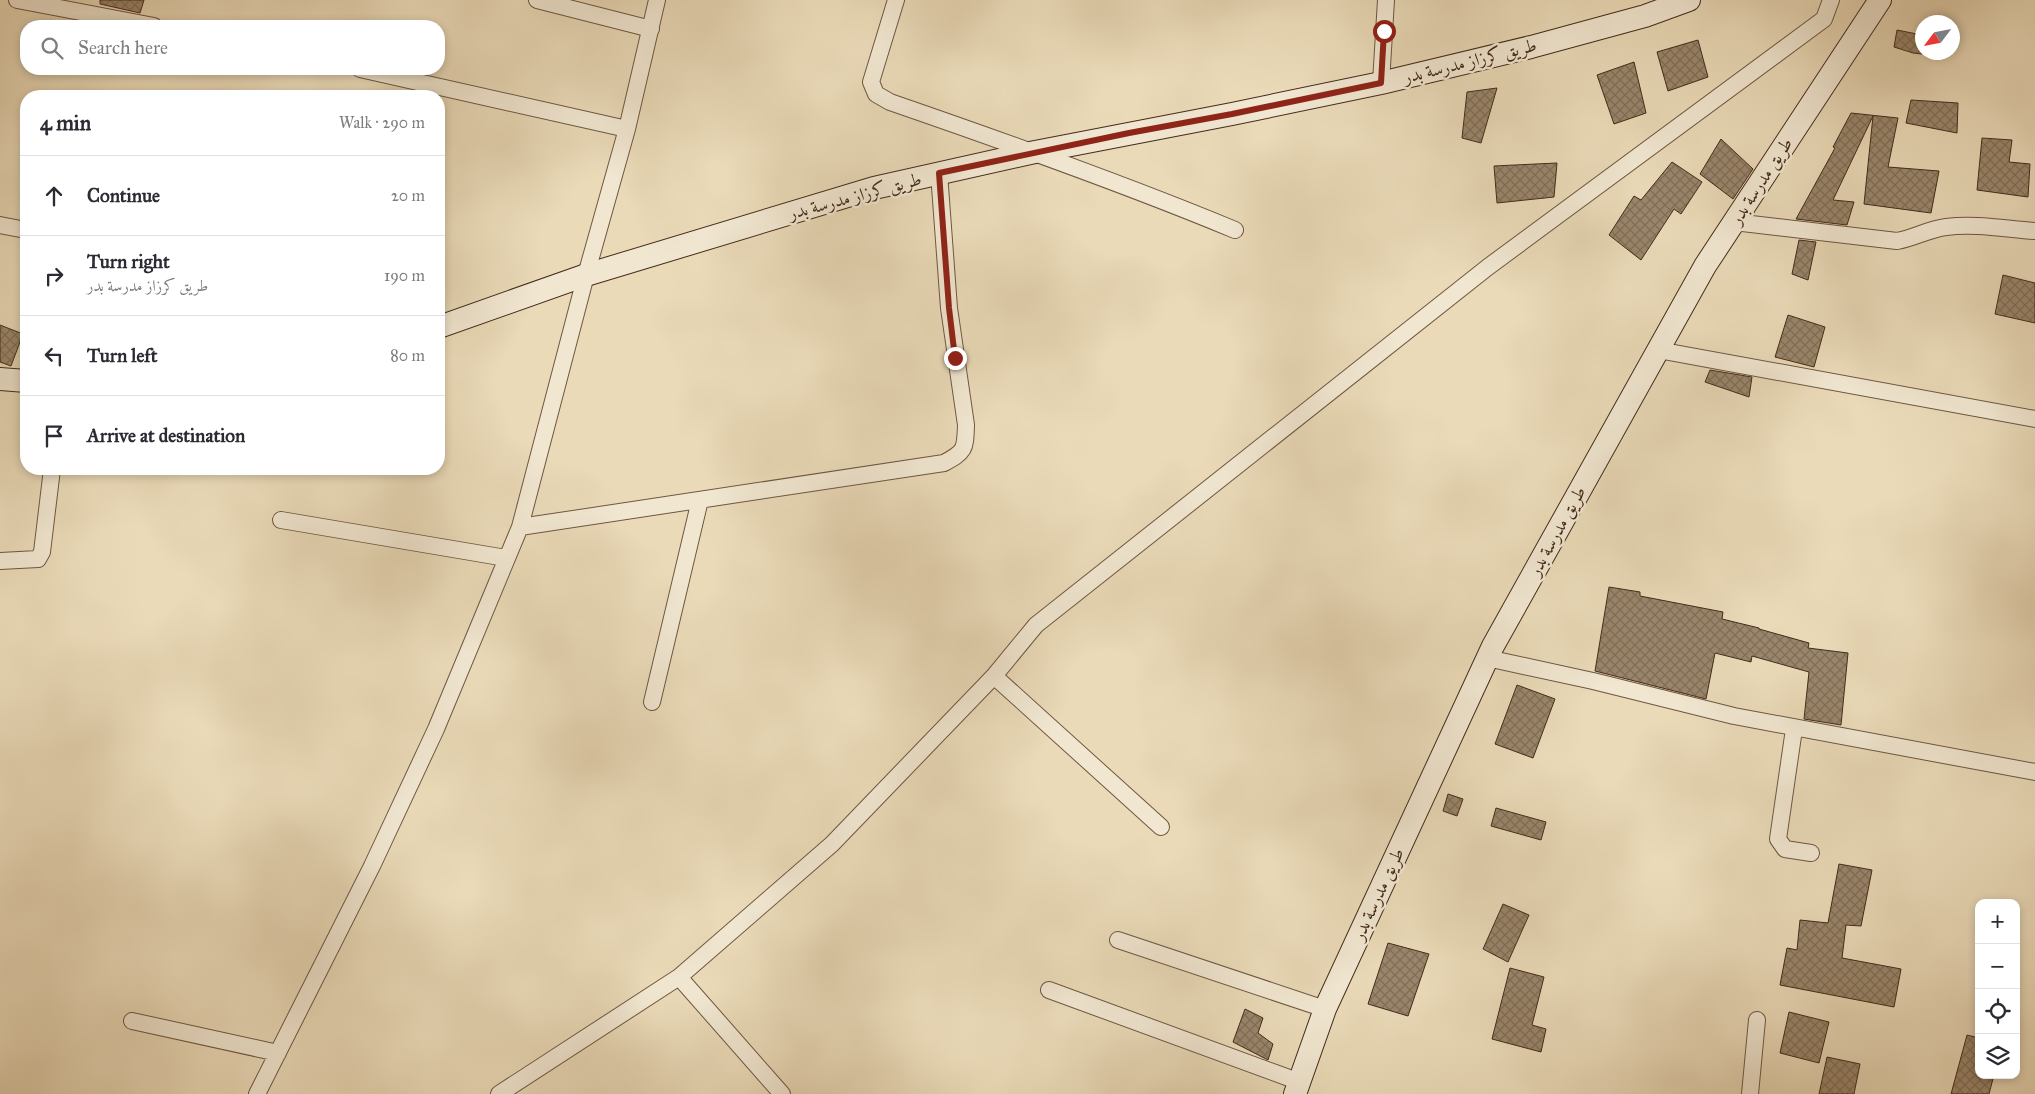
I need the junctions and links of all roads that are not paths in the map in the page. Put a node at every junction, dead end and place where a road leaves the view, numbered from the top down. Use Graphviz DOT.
graph roads {
  1 [pos="17,0"];
  2 [pos="536,0"];
  3 [pos="658,0"];
  4 [pos="896,0"];
  5 [pos="1386,0"];
  6 [pos="1689,0"];
  7 [pos="1832,0"];
  8 [pos="1880,0"];
  9 [pos="122,20"];
  10 [pos="651,29"];
  11 [pos="387,75"];
  12 [pos="1381,83"];
  13 [pos="627,129"];
  14 [pos="1035,152"];
  15 [pos="939,173"];
  16 [pos="1734,222"];
  17 [pos="0,225"];
  18 [pos="20,229"];
  19 [pos="1235,230"];
  20 [pos="2035,231"];
  21 [pos="586,275"];
  22 [pos="445,325"];
  23 [pos="1658,350"];
  24 [pos="0,379"];
  25 [pos="20,381"];
  26 [pos="2035,419"];
  27 [pos="51,475"];
  28 [pos="700,500"];
  29 [pos="281,520"];
  30 [pos="520,527"];
  31 [pos="506,558"];
  32 [pos="0,561"];
  33 [pos="1487,658"];
  34 [pos="994,676"];
  35 [pos="652,702"];
  36 [pos="1794,729"];
  37 [pos="2035,772"];
  38 [pos="1161,827"];
  39 [pos="1811,853"];
  40 [pos="1118,940"];
  41 [pos="679,977"];
  42 [pos="1049,990"];
  43 [pos="1325,1009"];
  44 [pos="1757,1020"];
  45 [pos="132,1021"];
  46 [pos="278,1053"];
  47 [pos="1298,1088"];
  48 [pos="257,1094"];
  49 [pos="499,1094"];
  50 [pos="782,1094"];
  51 [pos="1750,1094"];
  1 -- 9 [label="street"];
  2 -- 10 [label="street"];
  3 -- 10 [label="street"];
  4 -- 14 [label="street"];
  5 -- 12 [label="street"];
  6 -- 12 [label="street, طريق كرزاز مدرسة بدر"];
  7 -- 34 [label="street"];
  8 -- 16 [label="street, طريق مدرسة بدر"];
  10 -- 13 [label="street"];
  11 -- 13 [label="street"];
  12 -- 14 [label="street, طريق كرزاز مدرسة بدر"];
  13 -- 21 [label="street"];
  14 -- 15 [label="street, طريق كرزاز مدرسة بدر"];
  14 -- 19 [label="street"];
  15 -- 21 [label="street, طريق كرزاز مدرسة بدر"];
  15 -- 28 [label="street"];
  16 -- 20 [label="street"];
  16 -- 23 [label="street, طريق مدرسة بدر"];
  17 -- 18 [label="street"];
  21 -- 22 [label="street, طريق كرزاز مدرسة بدر"];
  21 -- 30 [label="street"];
  23 -- 26 [label="street"];
  23 -- 33 [label="street, طريق مدرسة بدر"];
  24 -- 25 [label="street"];
  27 -- 32 [label="street"];
  28 -- 30 [label="street"];
  28 -- 35 [label="street"];
  29 -- 31 [label="street"];
  30 -- 31 [label="street"];
  31 -- 46 [label="street"];
  33 -- 36 [label="street"];
  33 -- 43 [label="street, طريق مدرسة بدر"];
  34 -- 38 [label="street"];
  34 -- 41 [label="street"];
  36 -- 37 [label="street"];
  36 -- 39 [label="street"];
  40 -- 43 [label="street"];
  41 -- 49 [label="street"];
  41 -- 50 [label="street"];
  42 -- 47 [label="street"];
  43 -- 47 [label="street, طريق مدرسة بدر"];
  44 -- 51 [label="street"];
  45 -- 46 [label="street"];
  46 -- 48 [label="street"];
}
